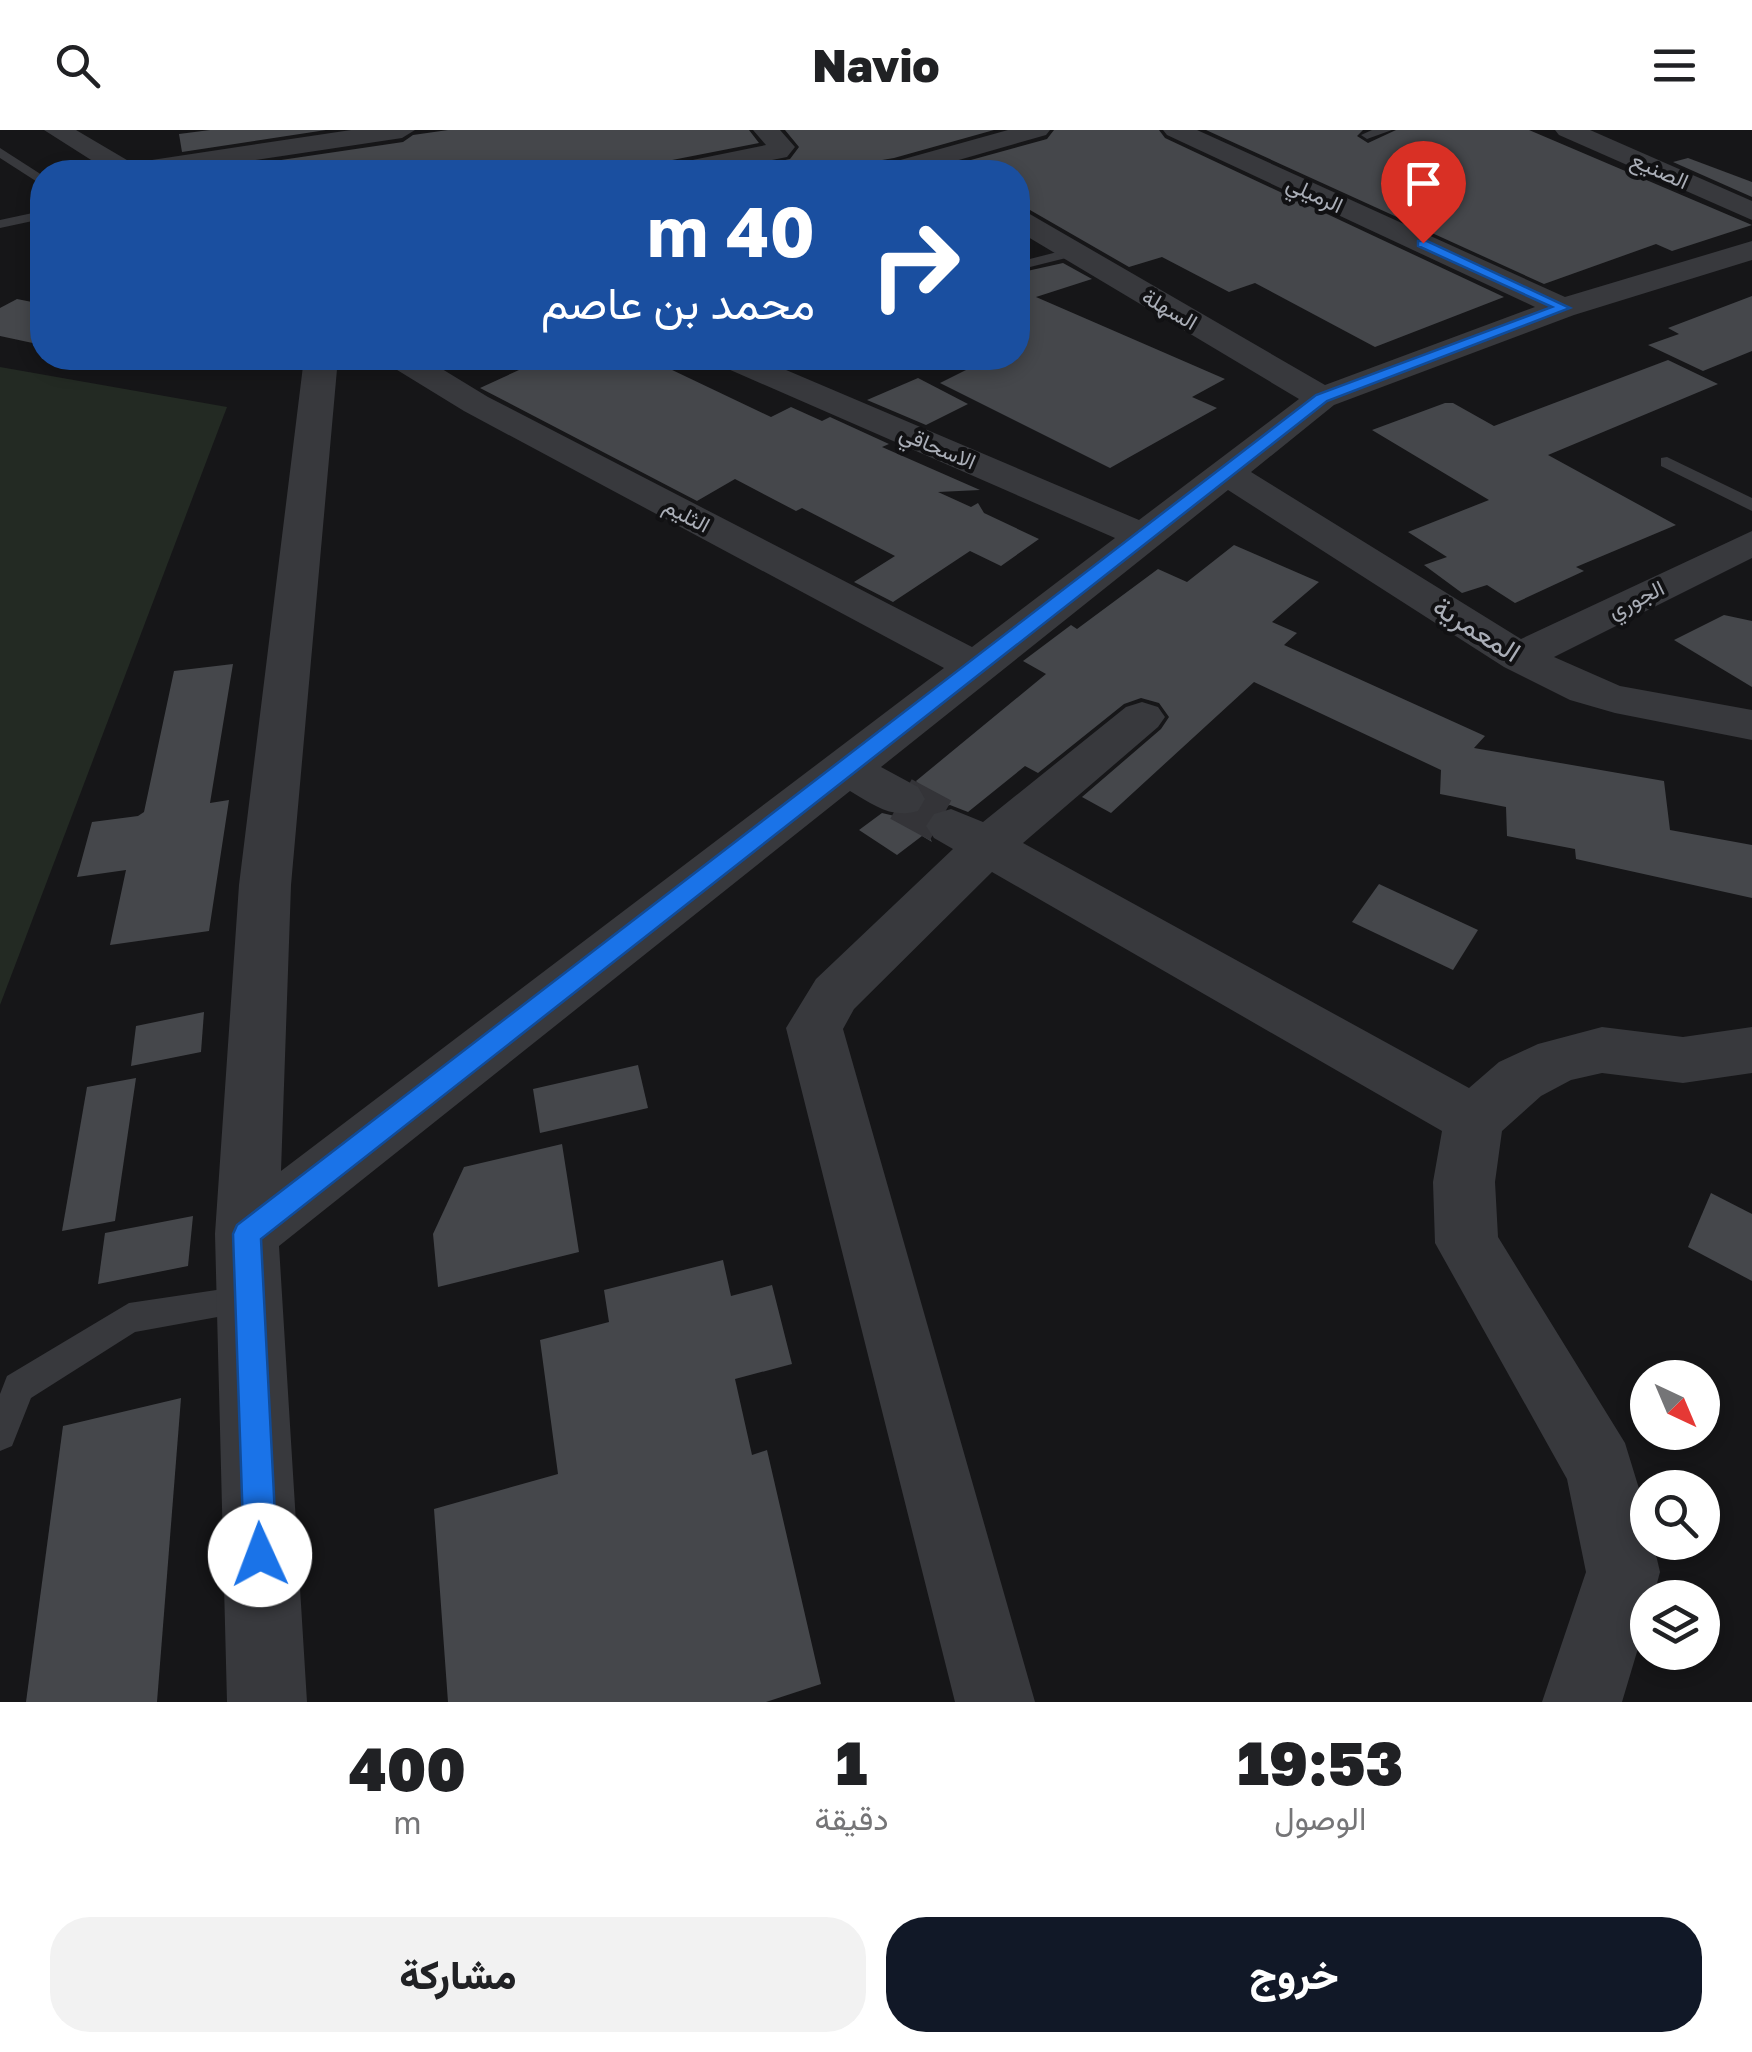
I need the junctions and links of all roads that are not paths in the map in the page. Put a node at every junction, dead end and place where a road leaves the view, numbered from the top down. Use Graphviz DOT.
graph roads {
  1 [pos="57,130"];
  2 [pos="402,130"];
  3 [pos="766,130"];
  4 [pos="1038,130"];
  5 [pos="1176,130"];
  6 [pos="1386,130"];
  7 [pos="1568,130"];
  8 [pos="1368,134"];
  9 [pos="915,139"];
  10 [pos="282,148"];
  11 [pos="0,152"];
  12 [pos="108,160"];
  13 [pos="205,160"];
  14 [pos="308,160"];
  15 [pos="733,160"];
  16 [pos="933,160"];
  17 [pos="958,160"];
  18 [pos="30,173"];
  19 [pos="1752,210"];
  20 [pos="30,218"];
  21 [pos="0,224"];
  22 [pos="1030,226"];
  23 [pos="1752,250"];
  24 [pos="1072,252"];
  25 [pos="1030,263"];
  26 [pos="1564,308"];
  27 [pos="319,370"];
  28 [pos="421,370"];
  29 [pos="759,370"];
  30 [pos="1322,398"];
  31 [pos="1667,462"];
  32 [pos="1226,472"];
  33 [pos="1752,505"];
  34 [pos="1144,536"];
  35 [pos="1752,543"];
  36 [pos="1520,657"];
  37 [pos="976,666"];
  38 [pos="1142,717"];
  39 [pos="1752,725"];
  40 [pos="846,768"];
  41 [pos="901,798"];
  42 [pos="969,836"];
  43 [pos="1752,1050"];
  44 [pos="1474,1120"];
  45 [pos="248,1266"];
  46 [pos="0,1434"];
  47 [pos="267,1702"];
  48 [pos="995,1702"];
  49 [pos="1582,1702"];
  1 -- 12 [label="street"];
  2 -- 10 [label="street"];
  3 -- 15 [label="street"];
  4 -- 17 [label="street"];
  5 -- 26 [label="street, الرميلي"];
  6 -- 8 [label="lane"];
  7 -- 19 [label="street, الصنيع"];
  9 -- 16 [label="street"];
  10 -- 13 [label="street"];
  10 -- 14 [label="street"];
  11 -- 18 [label="lane"];
  20 -- 21 [label="lane"];
  22 -- 24 [label="street, السهلة"];
  23 -- 26 [label="street"];
  24 -- 25 [label="lane"];
  24 -- 30 [label="street, السهلة"];
  26 -- 30 [label="street"];
  27 -- 45 [label="street"];
  28 -- 37 [label="street, الثليم"];
  29 -- 34 [label="street, الاسحاقي"];
  30 -- 32 [label="street"];
  31 -- 33 [label="lane"];
  32 -- 34 [label="street"];
  32 -- 36 [label="street, المعمرية"];
  34 -- 37 [label="street"];
  35 -- 36 [label="street, الجوري"];
  36 -- 39 [label="street, المعمرية"];
  37 -- 40 [label="street"];
  38 -- 42 [label="street"];
  40 -- 41 [label="street"];
  40 -- 45 [label="street"];
  42 -- 44 [label="street"];
  42 -- 48 [label="street"];
  43 -- 44 [label="street"];
  44 -- 49 [label="street"];
  45 -- 46 [label="lane"];
  45 -- 47 [label="street"];
}
